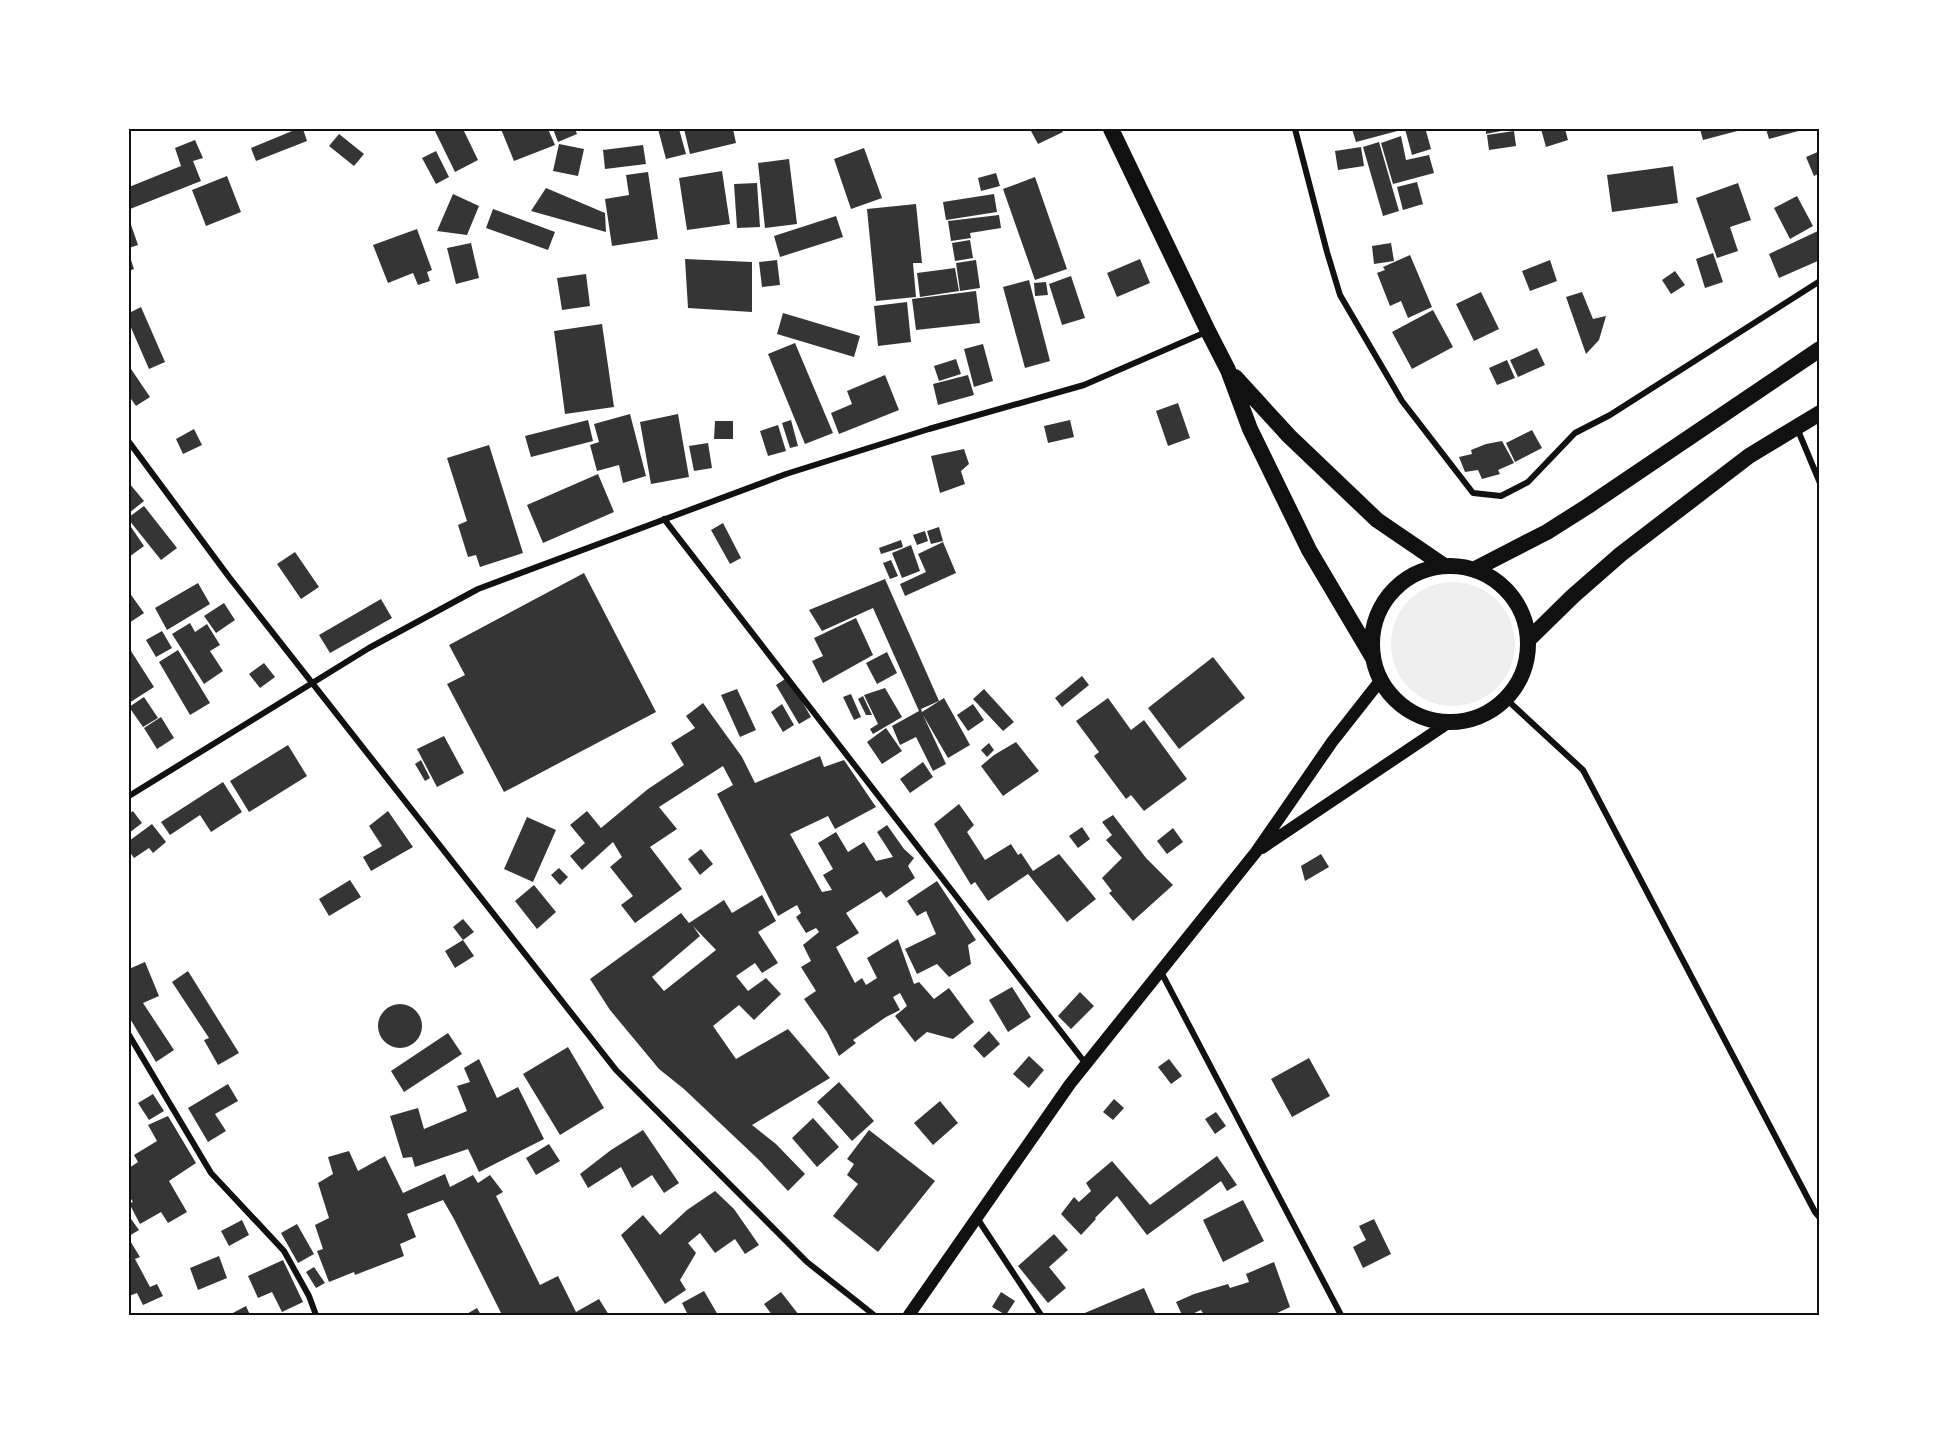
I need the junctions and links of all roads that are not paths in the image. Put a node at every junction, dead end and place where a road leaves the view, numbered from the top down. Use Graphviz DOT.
graph roads {
  1 [pos="1111,129"];
  2 [pos="1295,129"];
  3 [pos="1820,281"];
  4 [pos="1208,331"];
  5 [pos="1820,349"];
  6 [pos="1228,370"];
  7 [pos="1820,413"];
  8 [pos="1796,427"];
  9 [pos="129,442"];
  10 [pos="1820,483"];
  11 [pos="664,519"];
  12 [pos="1443,565"];
  13 [pos="1475,569"];
  14 [pos="1528,640"];
  15 [pos="1372,658"];
  16 [pos="1380,681"];
  17 [pos="312,683"];
  18 [pos="1506,699"];
  19 [pos="1448,723"];
  20 [pos="129,796"];
  21 [pos="1256,852"];
  22 [pos="1160,970"];
  23 [pos="129,1035"];
  24 [pos="1086,1064"];
  25 [pos="977,1218"];
  26 [pos="1820,1218"];
  27 [pos="316,1315"];
  28 [pos="874,1315"];
  29 [pos="909,1315"];
  30 [pos="1041,1315"];
  31 [pos="1341,1315"];
  1 -- 4 [label="highway"];
  2 -- 3 [label="street"];
  4 -- 6 [label="highway"];
  4 -- 11 [label="street"];
  5 -- 13 [label="highway"];
  6 -- 12 [label="highway"];
  6 -- 15 [label="highway"];
  7 -- 8 [label="highway"];
  8 -- 10 [label="street"];
  8 -- 14 [label="highway"];
  9 -- 17 [label="street"];
  11 -- 17 [label="street"];
  11 -- 24 [label="street"];
  12 -- 13 [label="highway"];
  12 -- 15 [label="highway"];
  13 -- 14 [label="highway"];
  14 -- 18 [label="highway"];
  15 -- 16 [label="highway"];
  16 -- 19 [label="highway"];
  16 -- 21 [label="main road"];
  17 -- 20 [label="street"];
  17 -- 28 [label="street"];
  18 -- 19 [label="highway"];
  18 -- 26 [label="street"];
  19 -- 21 [label="main road"];
  21 -- 22 [label="main road"];
  22 -- 24 [label="main road"];
  22 -- 31 [label="street"];
  23 -- 27 [label="street"];
  24 -- 25 [label="main road"];
  25 -- 29 [label="main road"];
  25 -- 30 [label="street"];
}
